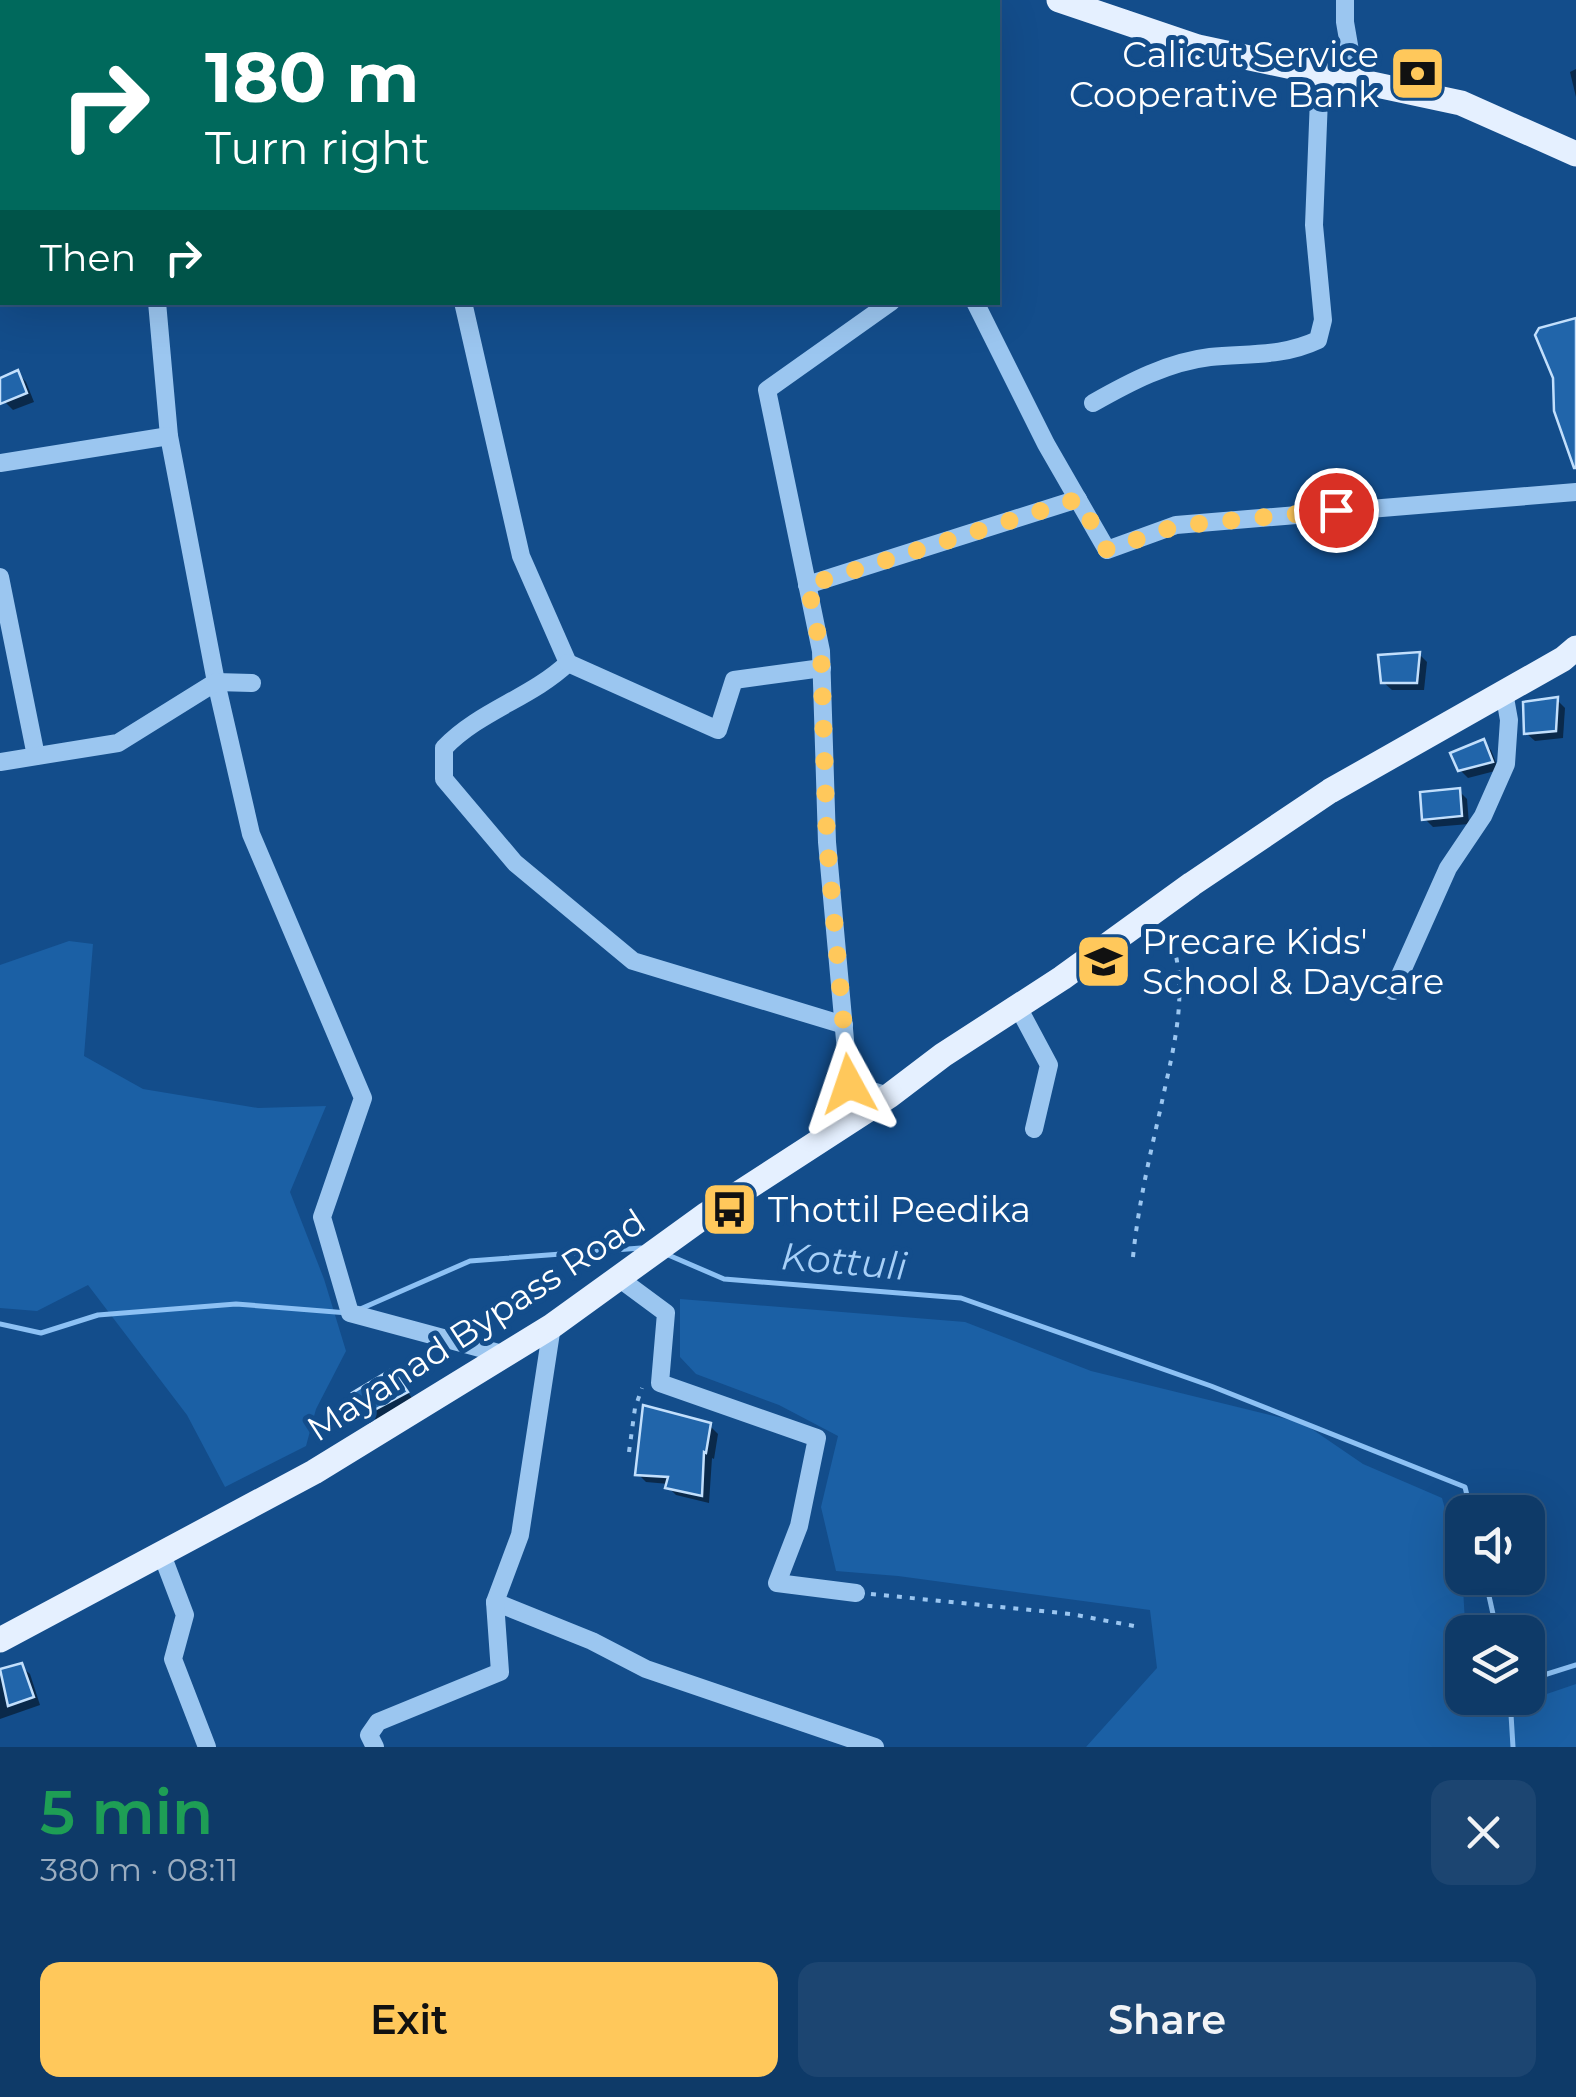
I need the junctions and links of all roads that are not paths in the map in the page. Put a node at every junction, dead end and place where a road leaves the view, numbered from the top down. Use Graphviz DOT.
graph roads {
  1 [pos="1059,0"];
  2 [pos="1346,0"];
  3 [pos="1320,73"];
  4 [pos="1355,80"];
  5 [pos="1574,147"];
  6 [pos="157,305"];
  7 [pos="464,305"];
  8 [pos="887,305"];
  9 [pos="976,305"];
  10 [pos="1093,403"];
  11 [pos="169,436"];
  12 [pos="0,463"];
  13 [pos="1576,492"];
  14 [pos="1078,499"];
  15 [pos="0,577"];
  16 [pos="808,585"];
  17 [pos="1576,648"];
  18 [pos="568,663"];
  19 [pos="822,668"];
  20 [pos="216,682"];
  21 [pos="252,683"];
  22 [pos="1504,692"];
  23 [pos="36,756"];
  24 [pos="0,762"];
  25 [pos="1393,991"];
  26 [pos="1018,1006"];
  27 [pos="844,1025"];
  28 [pos="890,1096"];
  29 [pos="1034,1129"];
  30 [pos="622,1278"];
  31 [pos="552,1326"];
  32 [pos="506,1355"];
  33 [pos="161,1552"];
  34 [pos="856,1593"];
  35 [pos="495,1602"];
  36 [pos="0,1640"];
  37 [pos="207,1747"];
  38 [pos="375,1747"];
  39 [pos="875,1747"];
  1 -- 3 [label="main road"];
  2 -- 4 [label="street"];
  3 -- 4 [label="main road"];
  3 -- 10 [label="street"];
  4 -- 5 [label="main road"];
  6 -- 11 [label="street"];
  7 -- 18 [label="street"];
  8 -- 16 [label="street"];
  9 -- 14 [label="street"];
  11 -- 12 [label="street"];
  11 -- 20 [label="street"];
  13 -- 14 [label="street"];
  14 -- 16 [label="street"];
  15 -- 23 [label="street"];
  16 -- 19 [label="street"];
  17 -- 22 [label="main road, Mayanad Bypass Road"];
  18 -- 19 [label="street"];
  18 -- 27 [label="street"];
  19 -- 27 [label="street"];
  20 -- 21 [label="street"];
  20 -- 23 [label="street"];
  20 -- 32 [label="street"];
  22 -- 25 [label="street"];
  22 -- 26 [label="main road, Mayanad Bypass Road"];
  23 -- 24 [label="street"];
  26 -- 28 [label="main road, Mayanad Bypass Road"];
  26 -- 29 [label="street"];
  27 -- 28 [label="street"];
  28 -- 30 [label="main road, Mayanad Bypass Road"];
  30 -- 31 [label="main road, Mayanad Bypass Road"];
  30 -- 34 [label="street"];
  31 -- 32 [label="main road, Mayanad Bypass Road"];
  31 -- 35 [label="street"];
  32 -- 33 [label="main road, Mayanad Bypass Road"];
  33 -- 36 [label="main road, Mayanad Bypass Road"];
  33 -- 37 [label="street"];
  35 -- 38 [label="street"];
  35 -- 39 [label="street"];
}
